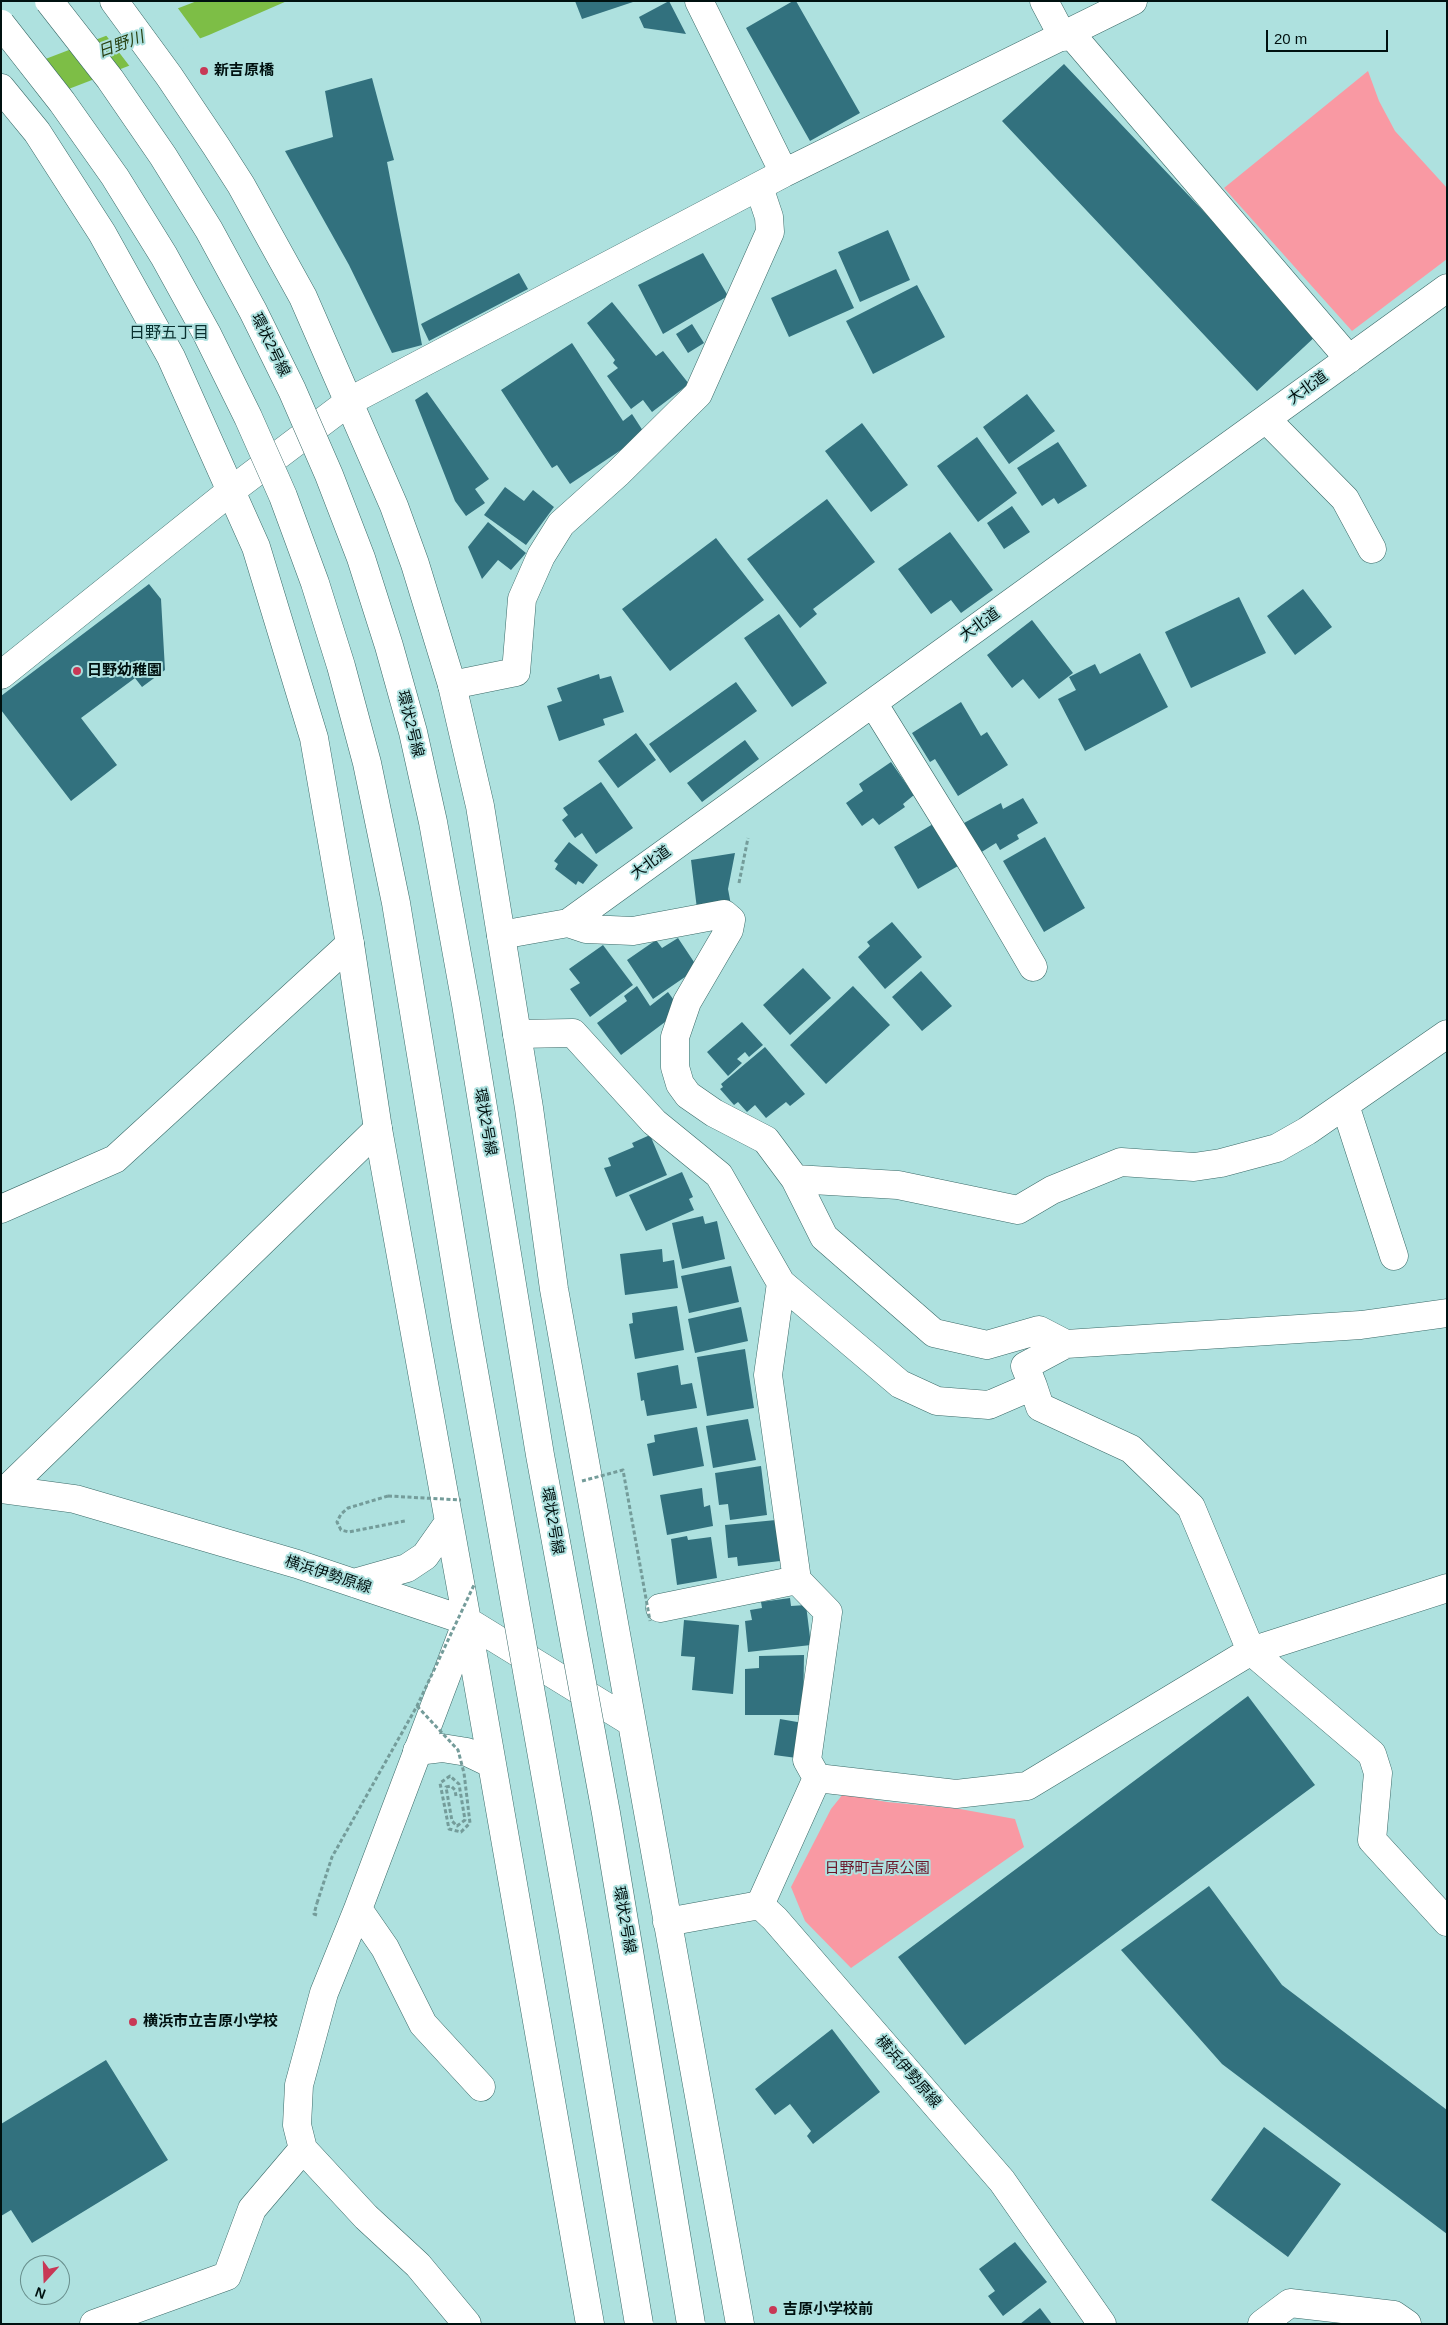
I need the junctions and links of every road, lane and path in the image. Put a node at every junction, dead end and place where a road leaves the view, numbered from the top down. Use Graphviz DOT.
graph roads {
  1 [pos="49,1"];
  2 [pos="114,1"];
  3 [pos="699,1"];
  4 [pos="1044,1"];
  5 [pos="1133,1"];
  6 [pos="1,24"];
  7 [pos="1066,35"];
  8 [pos="1,88"];
  9 [pos="784,173"];
  10 [pos="759,187"];
  11 [pos="1447,288"];
  12 [pos="1349,359"];
  13 [pos="350,401"];
  14 [pos="1266,419"];
  15 [pos="232,490"];
  16 [pos="1372,549"];
  17 [pos="1,675"];
  18 [pos="452,685"];
  19 [pos="873,703"];
  20 [pos="761,784"];
  21 [pos="731,920"];
  22 [pos="568,923"];
  23 [pos="501,935"];
  24 [pos="350,944"];
  25 [pos="1033,967"];
  26 [pos="517,1034"];
  27 [pos="1447,1034"];
  28 [pos="1345,1104"];
  29 [pos="378,1129"];
  30 [pos="795,1179"];
  31 [pos="1,1209"];
  32 [pos="1394,1256"];
  33 [pos="782,1284"];
  34 [pos="1447,1313"];
  35 [pos="1066,1344"];
  36 [pos="1029,1376"];
  37 [pos="4,1488"];
  38 [pos="409,1493"];
  39 [pos="410,1502"];
  40 [pos="456,1511"];
  41 [pos="407,1521"];
  42 [pos="796,1580"];
  43 [pos="354,1583"];
  44 [pos="1447,1588"];
  45 [pos="660,1608"];
  46 [pos="467,1621"];
  47 [pos="1251,1651"];
  48 [pos="417,1706"];
  49 [pos="632,1722"];
  50 [pos="417,1751"];
  51 [pos="492,1764"];
  52 [pos="817,1778"];
  53 [pos="456,1796"];
  54 [pos="760,1905"];
  55 [pos="358,1909"];
  56 [pos="667,1922"];
  57 [pos="1447,1922"];
  58 [pos="481,2088"];
  59 [pos="303,2149"];
  60 [pos="94,2324"];
  61 [pos="467,2324"];
  62 [pos="590,2324"];
  63 [pos="639,2324"];
  64 [pos="691,2324"];
  65 [pos="740,2324"];
  66 [pos="1102,2324"];
  67 [pos="1262,2324"];
  68 [pos="1407,2324"];
  1 -- 64 [label="main road, 環状2号線, bridge"];
  2 -- 13 [label="main road"];
  3 -- 9 [label="main road"];
  4 -- 7 [label="main road"];
  5 -- 7 [label="main road"];
  6 -- 63 [label="main road, bridge"];
  7 -- 9 [label="main road"];
  7 -- 12 [label="main road"];
  8 -- 15 [label="main road"];
  9 -- 10 [label="main road"];
  10 -- 13 [label="main road"];
  10 -- 18 [label="main road"];
  11 -- 12 [label="main road, 大北道"];
  12 -- 14 [label="main road, 大北道"];
  13 -- 15 [label="main road"];
  13 -- 18 [label="main road"];
  14 -- 16 [label="main road"];
  14 -- 19 [label="main road, 大北道"];
  15 -- 17 [label="main road"];
  15 -- 24 [label="main road"];
  18 -- 23 [label="main road"];
  19 -- 20 [label="main road, 大北道"];
  19 -- 25 [label="main road"];
  20 -- 21 [label="path"];
  20 -- 22 [label="main road, 大北道"];
  21 -- 22 [label="main road"];
  21 -- 30 [label="main road"];
  22 -- 23 [label="main road, 大北道"];
  23 -- 26 [label="main road"];
  24 -- 29 [label="main road"];
  24 -- 31 [label="main road"];
  26 -- 33 [label="main road"];
  26 -- 49 [label="main road"];
  27 -- 28 [label="main road"];
  28 -- 30 [label="main road"];
  28 -- 32 [label="main road"];
  29 -- 37 [label="main road"];
  29 -- 40 [label="main road"];
  30 -- 35 [label="main road"];
  33 -- 36 [label="main road"];
  33 -- 42 [label="main road"];
  34 -- 35 [label="main road"];
  35 -- 36 [label="main road"];
  36 -- 47 [label="main road"];
  37 -- 43 [label="main road, 横浜伊勢原線"];
  38 -- 39 [label="path, bridge"];
  40 -- 41 [label="path, bridge"];
  40 -- 43 [label="main road"];
  40 -- 46 [label="main road"];
  42 -- 45 [label="main road"];
  42 -- 52 [label="main road"];
  43 -- 46 [label="main road, 横浜伊勢原線"];
  44 -- 47 [label="main road"];
  46 -- 49 [label="main road, 横浜伊勢原線"];
  46 -- 50 [label="main road"];
  46 -- 51 [label="main road"];
  47 -- 52 [label="main road"];
  47 -- 57 [label="main road"];
  48 -- 53 [label="path, bridge"];
  49 -- 56 [label="main road"];
  50 -- 51 [label="main road"];
  50 -- 55 [label="main road"];
  51 -- 62 [label="main road"];
  52 -- 54 [label="main road"];
  54 -- 56 [label="main road"];
  54 -- 66 [label="main road, 横浜伊勢原線"];
  55 -- 58 [label="main road"];
  55 -- 59 [label="main road"];
  56 -- 65 [label="main road"];
  59 -- 60 [label="main road"];
  59 -- 61 [label="main road"];
  67 -- 68 [label="main road"];
}
